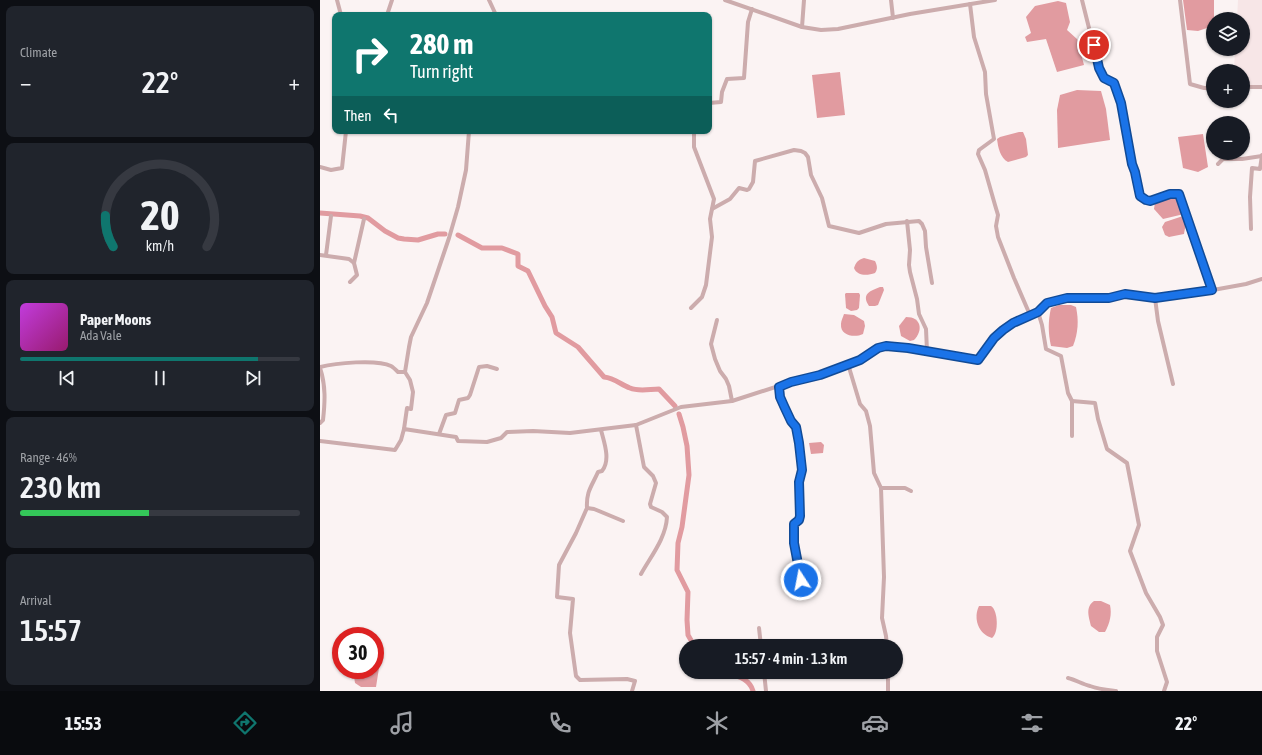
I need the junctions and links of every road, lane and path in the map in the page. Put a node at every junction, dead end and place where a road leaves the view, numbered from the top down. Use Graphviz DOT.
graph roads {
  1 [pos="337,0"];
  2 [pos="392,0"];
  3 [pos="489,0"];
  4 [pos="725,0"];
  5 [pos="804,0"];
  6 [pos="891,0"];
  7 [pos="995,0"];
  8 [pos="1082,0"];
  9 [pos="1180,0"];
  10 [pos="978,2"];
  11 [pos="970,4"];
  12 [pos="752,9"];
  13 [pos="341,12"];
  14 [pos="388,12"];
  15 [pos="495,12"];
  16 [pos="893,18"];
  17 [pos="802,27"];
  18 [pos="1250,87"];
  19 [pos="1262,87"];
  20 [pos="1206,88"];
  21 [pos="712,103"];
  22 [pos="346,134"];
  23 [pos="470,134"];
  24 [pos="694,134"];
  25 [pos="1262,155"];
  26 [pos="1218,164"];
  27 [pos="320,167"];
  28 [pos="712,209"];
  29 [pos="331,216"];
  30 [pos="364,219"];
  31 [pos="907,221"];
  32 [pos="1251,229"];
  33 [pos="320,255"];
  34 [pos="326,255"];
  35 [pos="354,263"];
  36 [pos="1262,279"];
  37 [pos="350,282"];
  38 [pos="932,283"];
  39 [pos="1212,290"];
  40 [pos="1155,298"];
  41 [pos="690,308"];
  42 [pos="1038,312"];
  43 [pos="1030,315"];
  44 [pos="717,320"];
  45 [pos="926,351"];
  46 [pos="848,364"];
  47 [pos="320,368"];
  48 [pos="497,369"];
  49 [pos="406,372"];
  50 [pos="1172,384"];
  51 [pos="779,387"];
  52 [pos="732,401"];
  53 [pos="1072,401"];
  54 [pos="320,423"];
  55 [pos="636,425"];
  56 [pos="404,429"];
  57 [pos="601,430"];
  58 [pos="439,434"];
  59 [pos="1072,436"];
  60 [pos="320,441"];
  61 [pos="881,488"];
  62 [pos="911,491"];
  63 [pos="587,508"];
  64 [pos="624,521"];
  65 [pos="641,574"];
  66 [pos="804,593"];
  67 [pos="759,628"];
  68 [pos="760,639"];
  69 [pos="886,639"];
  70 [pos="1068,678"];
  71 [pos="765,679"];
  72 [pos="888,679"];
  73 [pos="632,691"];
  74 [pos="766,691"];
  75 [pos="888,691"];
  76 [pos="1116,691"];
  77 [pos="1164,691"];
  1 -- 13 [label="street"];
  2 -- 14 [label="street"];
  3 -- 15 [label="street"];
  4 -- 12 [label="street"];
  5 -- 17 [label="street"];
  6 -- 16 [label="street"];
  7 -- 10 [label="street"];
  8 -- 39 [label="street"];
  9 -- 20 [label="street"];
  10 -- 11 [label="street"];
  11 -- 16 [label="street"];
  11 -- 43 [label="street"];
  12 -- 17 [label="street"];
  12 -- 21 [label="street"];
  16 -- 17 [label="street"];
  18 -- 19 [label="street"];
  22 -- 27 [label="street"];
  23 -- 49 [label="street"];
  24 -- 28 [label="street"];
  25 -- 26 [label="street"];
  25 -- 32 [label="street"];
  28 -- 31 [label="street"];
  28 -- 41 [label="street"];
  29 -- 34 [label="street"];
  30 -- 35 [label="street"];
  31 -- 38 [label="street"];
  31 -- 45 [label="street"];
  33 -- 34 [label="street"];
  34 -- 35 [label="street"];
  35 -- 37 [label="street"];
  36 -- 39 [label="street"];
  39 -- 40 [label="street"];
  40 -- 42 [label="street"];
  40 -- 50 [label="street"];
  42 -- 43 [label="street"];
  42 -- 53 [label="street"];
  43 -- 45 [label="street"];
  44 -- 52 [label="street"];
  45 -- 46 [label="street"];
  46 -- 51 [label="street"];
  46 -- 61 [label="street"];
  47 -- 49 [label="street"];
  47 -- 54 [label="street"];
  48 -- 58 [label="street"];
  49 -- 56 [label="street"];
  51 -- 52 [label="street"];
  51 -- 66 [label="street"];
  52 -- 55 [label="street"];
  53 -- 59 [label="street"];
  53 -- 77 [label="street"];
  55 -- 57 [label="street"];
  55 -- 65 [label="street"];
  56 -- 58 [label="street"];
  56 -- 60 [label="street"];
  57 -- 58 [label="street"];
  57 -- 63 [label="street"];
  61 -- 62 [label="street"];
  61 -- 69 [label="street"];
  63 -- 64 [label="street"];
  63 -- 73 [label="street"];
  67 -- 68 [label="street"];
  70 -- 76 [label="street"];
  71 -- 74 [label="street"];
  72 -- 75 [label="street"];
}
